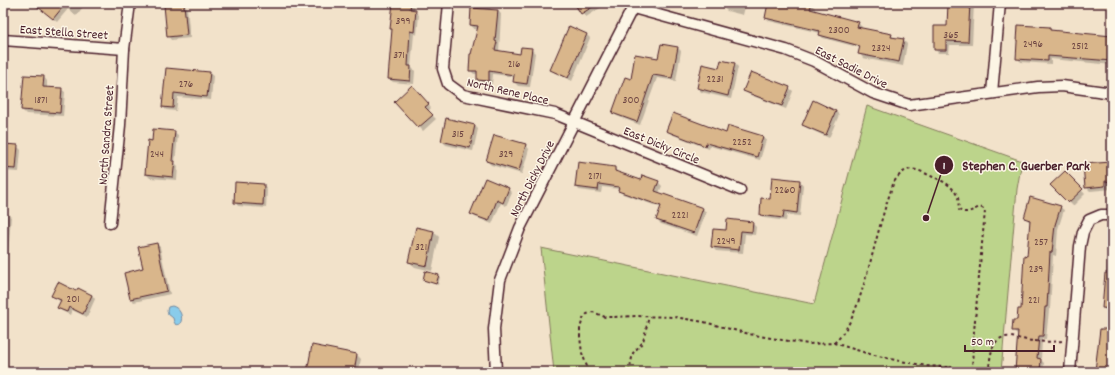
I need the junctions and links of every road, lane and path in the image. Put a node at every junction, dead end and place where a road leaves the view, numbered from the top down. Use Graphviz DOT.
graph roads {
  1 [pos="130,3"];
  2 [pos="449,3"];
  3 [pos="1000,3"];
  4 [pos="634,6"];
  5 [pos="3,40"];
  6 [pos="124,49"];
  7 [pos="992,93"];
  8 [pos="1112,93"];
  9 [pos="574,122"];
  10 [pos="740,190"];
  11 [pos="1112,215"];
  12 [pos="110,223"];
  13 [pos="649,316"];
  14 [pos="1062,341"];
  15 [pos="834,343"];
  16 [pos="972,371"];
  17 [pos="496,372"];
  18 [pos="590,372"];
  19 [pos="628,372"];
  20 [pos="990,372"];
  21 [pos="1070,372"];
  1 -- 6 [label="street, North Sandra Street"];
  2 -- 9 [label="street, North Rene Place"];
  3 -- 7 [label="street"];
  4 -- 7 [label="street, East Sadie Drive"];
  4 -- 9 [label="street, North Dicky Drive"];
  5 -- 6 [label="street, East Stella Street"];
  6 -- 12 [label="street, North Sandra Street"];
  7 -- 8 [label="street, East Sadie Drive"];
  9 -- 10 [label="street, East Dicky Circle"];
  9 -- 17 [label="street, North Dicky Drive"];
  11 -- 21 [label="street"];
  13 -- 15 [label="path"];
  13 -- 18 [label="path"];
  13 -- 19 [label="path"];
  14 -- 20 [label="path"];
  15 -- 16 [label="path"];
  15 -- 16 [label="path"];
}
